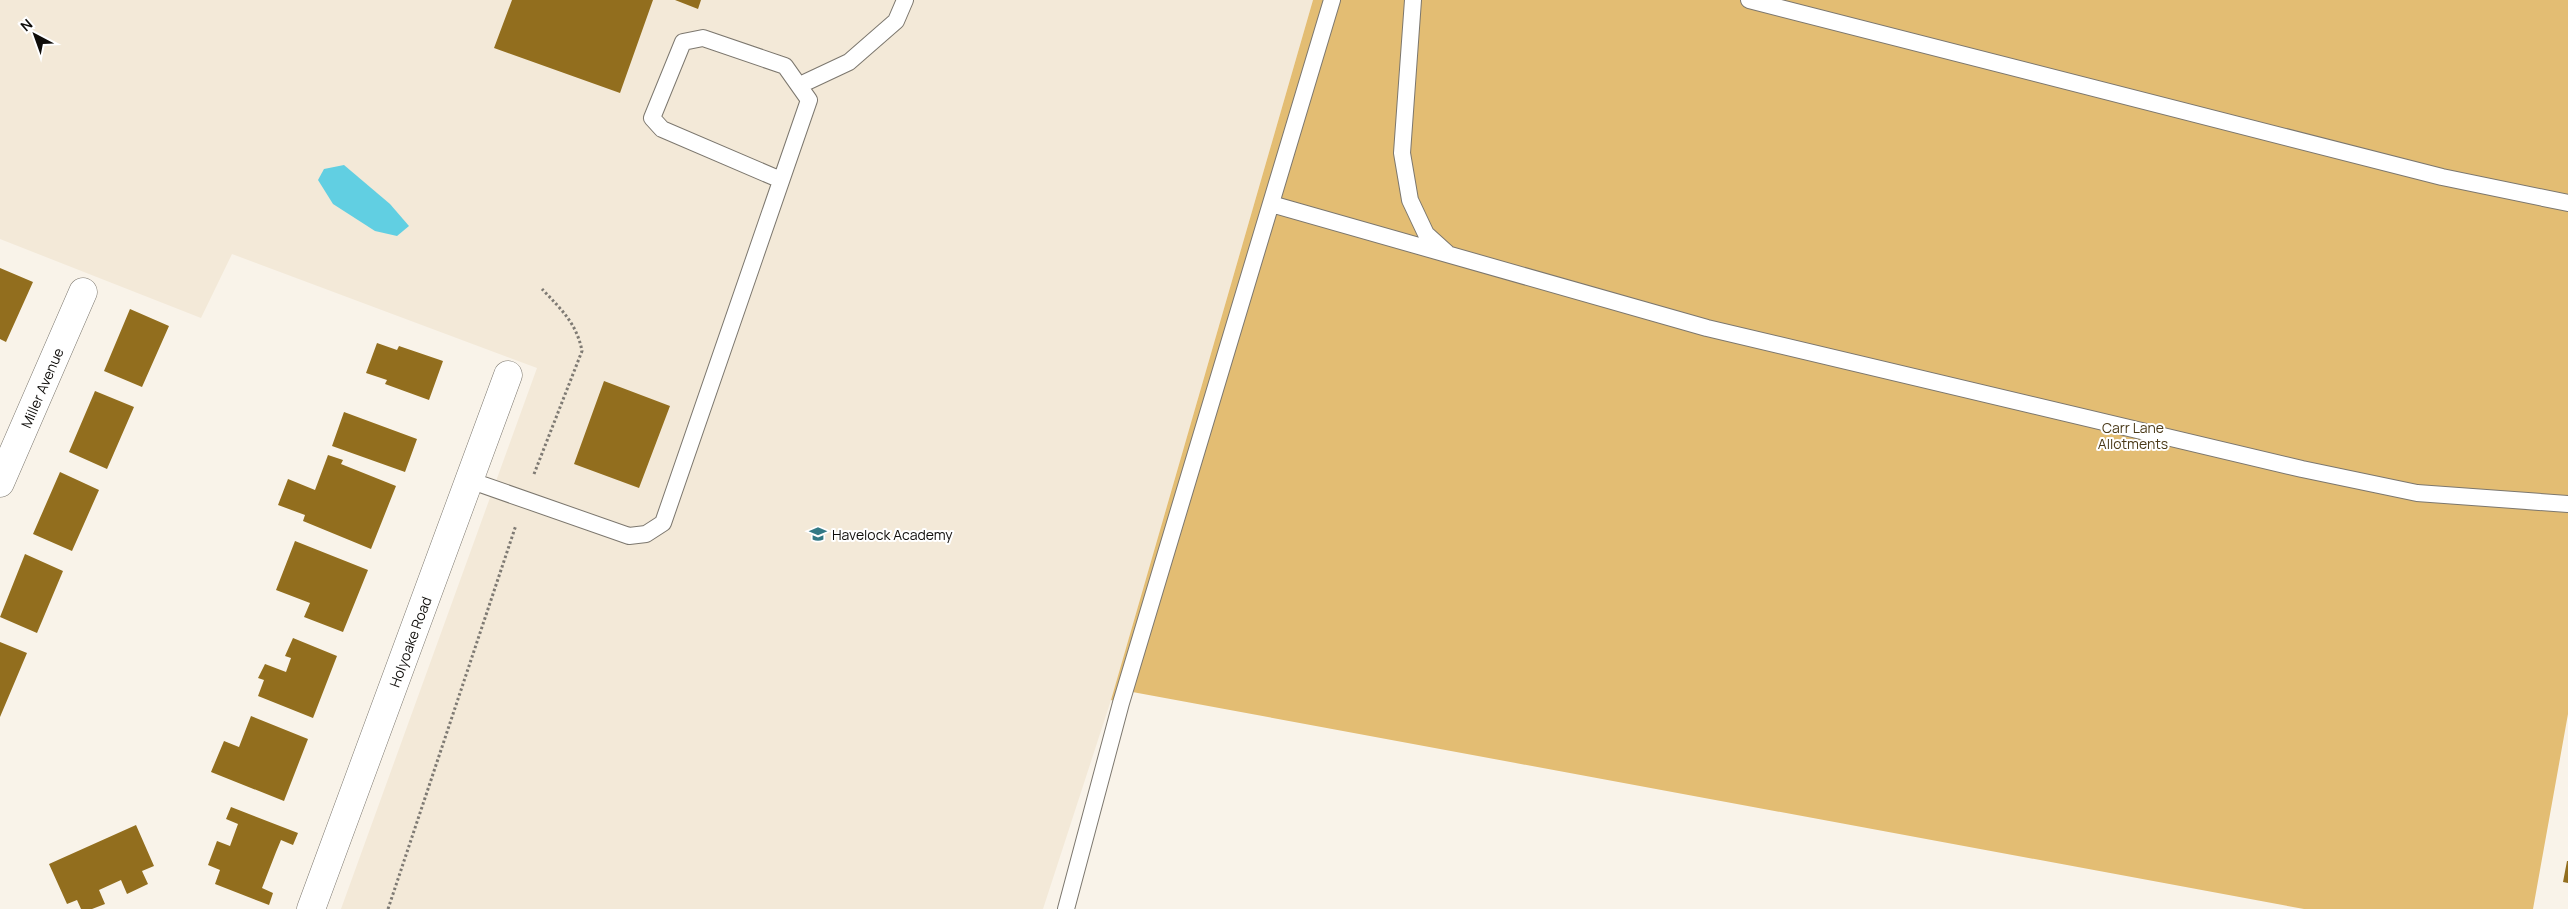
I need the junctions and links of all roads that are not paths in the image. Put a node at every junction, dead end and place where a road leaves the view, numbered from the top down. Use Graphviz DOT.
graph roads {
  1 [pos="905,0"];
  2 [pos="1332,0"];
  3 [pos="1413,0"];
  4 [pos="1749,0"];
  5 [pos="800,86"];
  6 [pos="781,180"];
  7 [pos="2568,203"];
  8 [pos="1271,204"];
  9 [pos="1448,255"];
  10 [pos="83,292"];
  11 [pos="508,375"];
  12 [pos="469,480"];
  13 [pos="0,483"];
  14 [pos="2568,504"];
  15 [pos="311,909"];
  16 [pos="1066,909"];
  1 -- 5 [label="lane"];
  2 -- 8 [label="lane"];
  3 -- 9 [label="lane"];
  4 -- 7 [label="lane"];
  5 -- 6 [label="lane"];
  5 -- 6 [label="lane"];
  6 -- 12 [label="lane"];
  8 -- 9 [label="lane"];
  8 -- 16 [label="lane"];
  9 -- 14 [label="lane"];
  10 -- 13 [label="street, Miller Avenue"];
  11 -- 12 [label="street, Holyoake Road"];
  12 -- 15 [label="street, Holyoake Road"];
}
